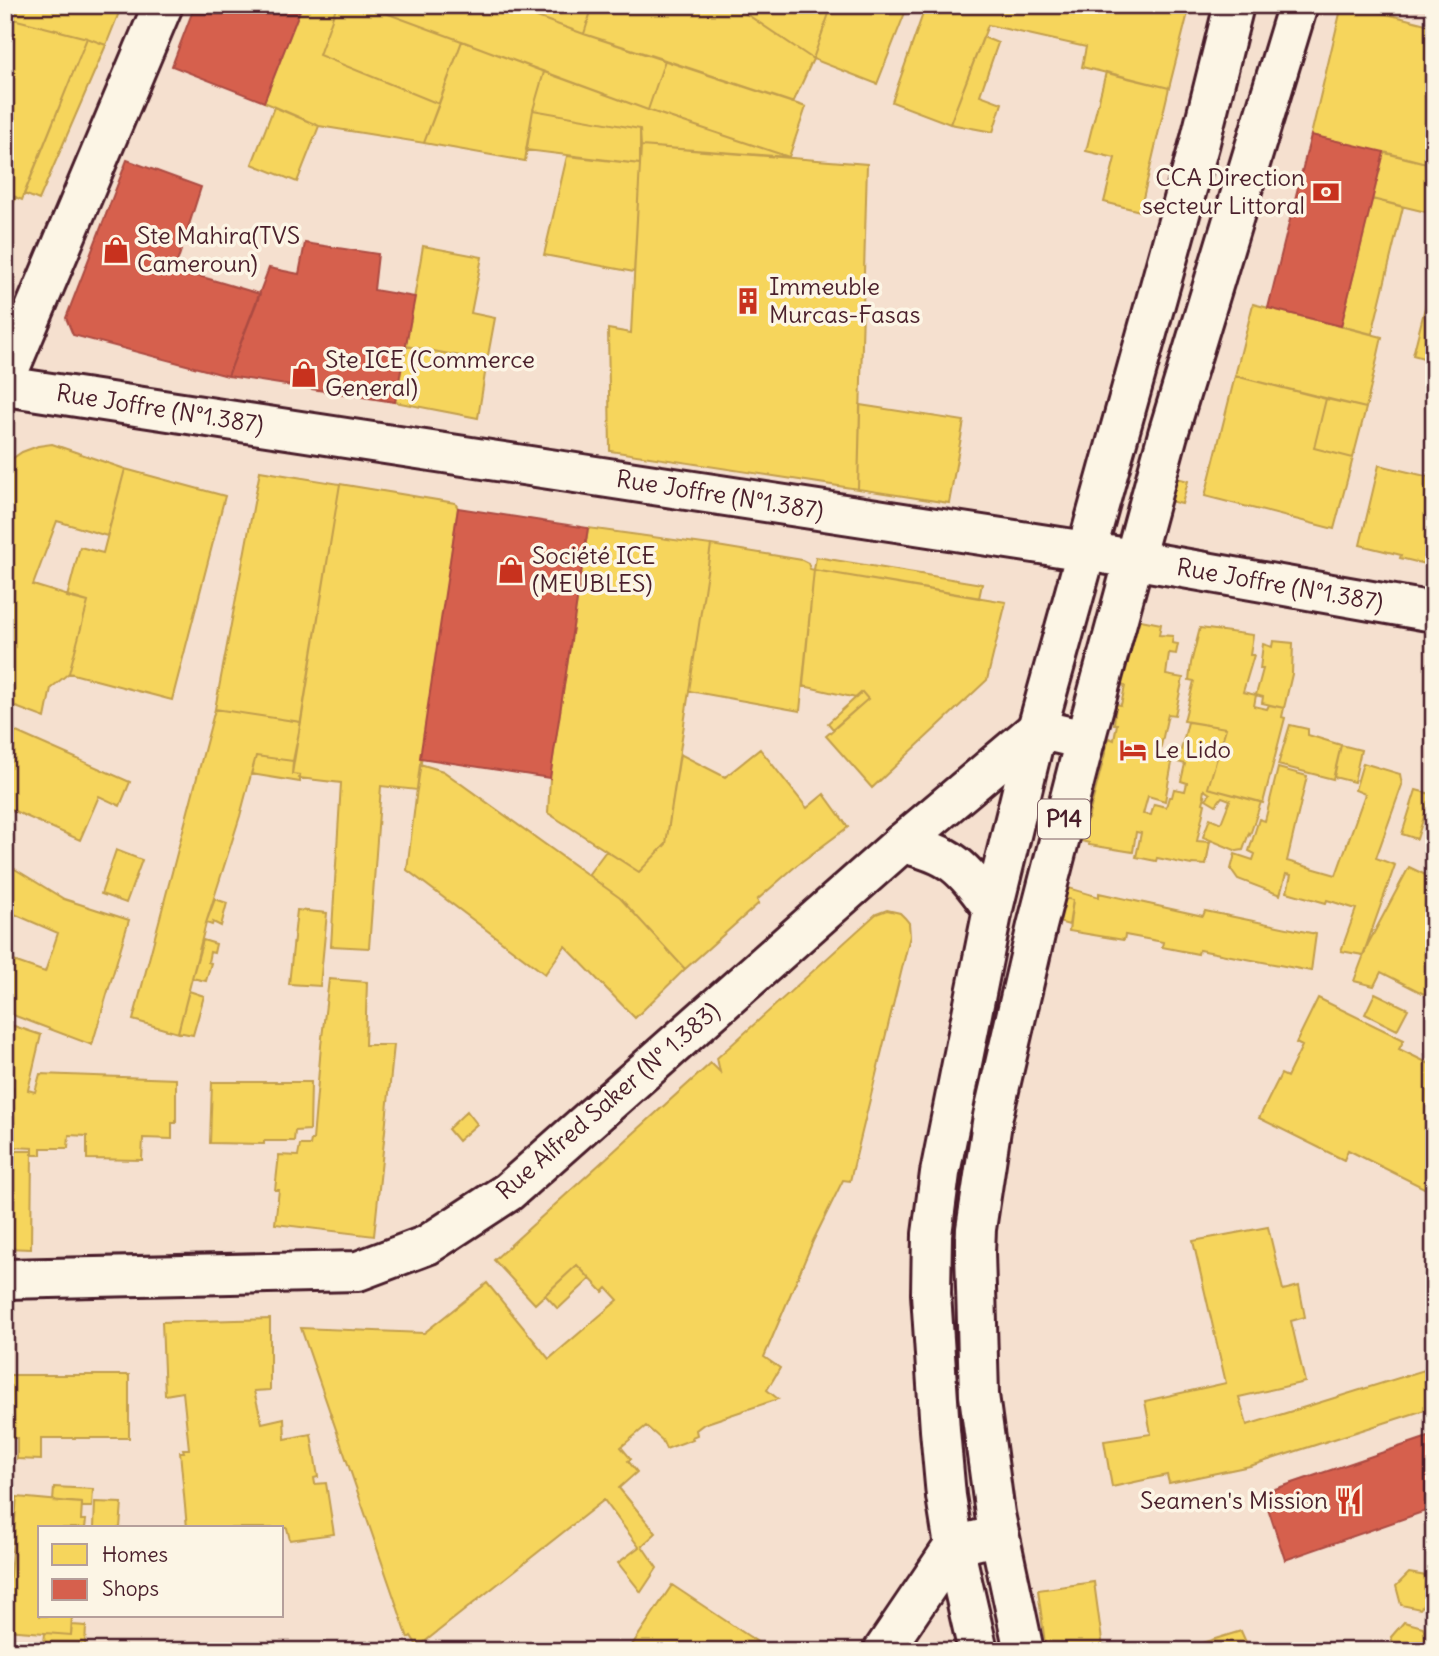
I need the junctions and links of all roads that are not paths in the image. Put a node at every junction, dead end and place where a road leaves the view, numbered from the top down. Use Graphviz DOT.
graph roads {
  1 [pos="163,5"];
  2 [pos="1234,5"];
  3 [pos="1298,5"];
  4 [pos="5,383"];
  5 [pos="1086,551"];
  6 [pos="1134,561"];
  7 [pos="1434,612"];
  8 [pos="1037,729"];
  9 [pos="1085,740"];
  10 [pos="902,843"];
  11 [pos="993,909"];
  12 [pos="5,1279"];
  13 [pos="999,1535"];
  14 [pos="954,1546"];
  15 [pos="883,1651"];
  16 [pos="978,1651"];
  17 [pos="1024,1651"];
  1 -- 4 [label="main road"];
  2 -- 5 [label="main road, P14"];
  3 -- 6 [label="main road, P14"];
  4 -- 5 [label="main road, Rue Joffre (N°1.387)"];
  5 -- 6 [label="main road, Rue Joffre (N°1.387)"];
  5 -- 8 [label="main road, P14"];
  6 -- 7 [label="main road, Rue Joffre (N°1.387)"];
  6 -- 9 [label="main road, P14"];
  8 -- 9 [label="main road"];
  8 -- 10 [label="main road, Rue Alfred Saker (N° 1.383)"];
  8 -- 11 [label="main road, P14"];
  9 -- 13 [label="main road, P14"];
  10 -- 11 [label="main road"];
  10 -- 12 [label="main road, Rue Alfred Saker (N° 1.383)"];
  11 -- 14 [label="main road, P14"];
  13 -- 14 [label="main road"];
  13 -- 17 [label="main road, P14"];
  14 -- 15 [label="main road"];
  14 -- 16 [label="main road, P14"];
}
